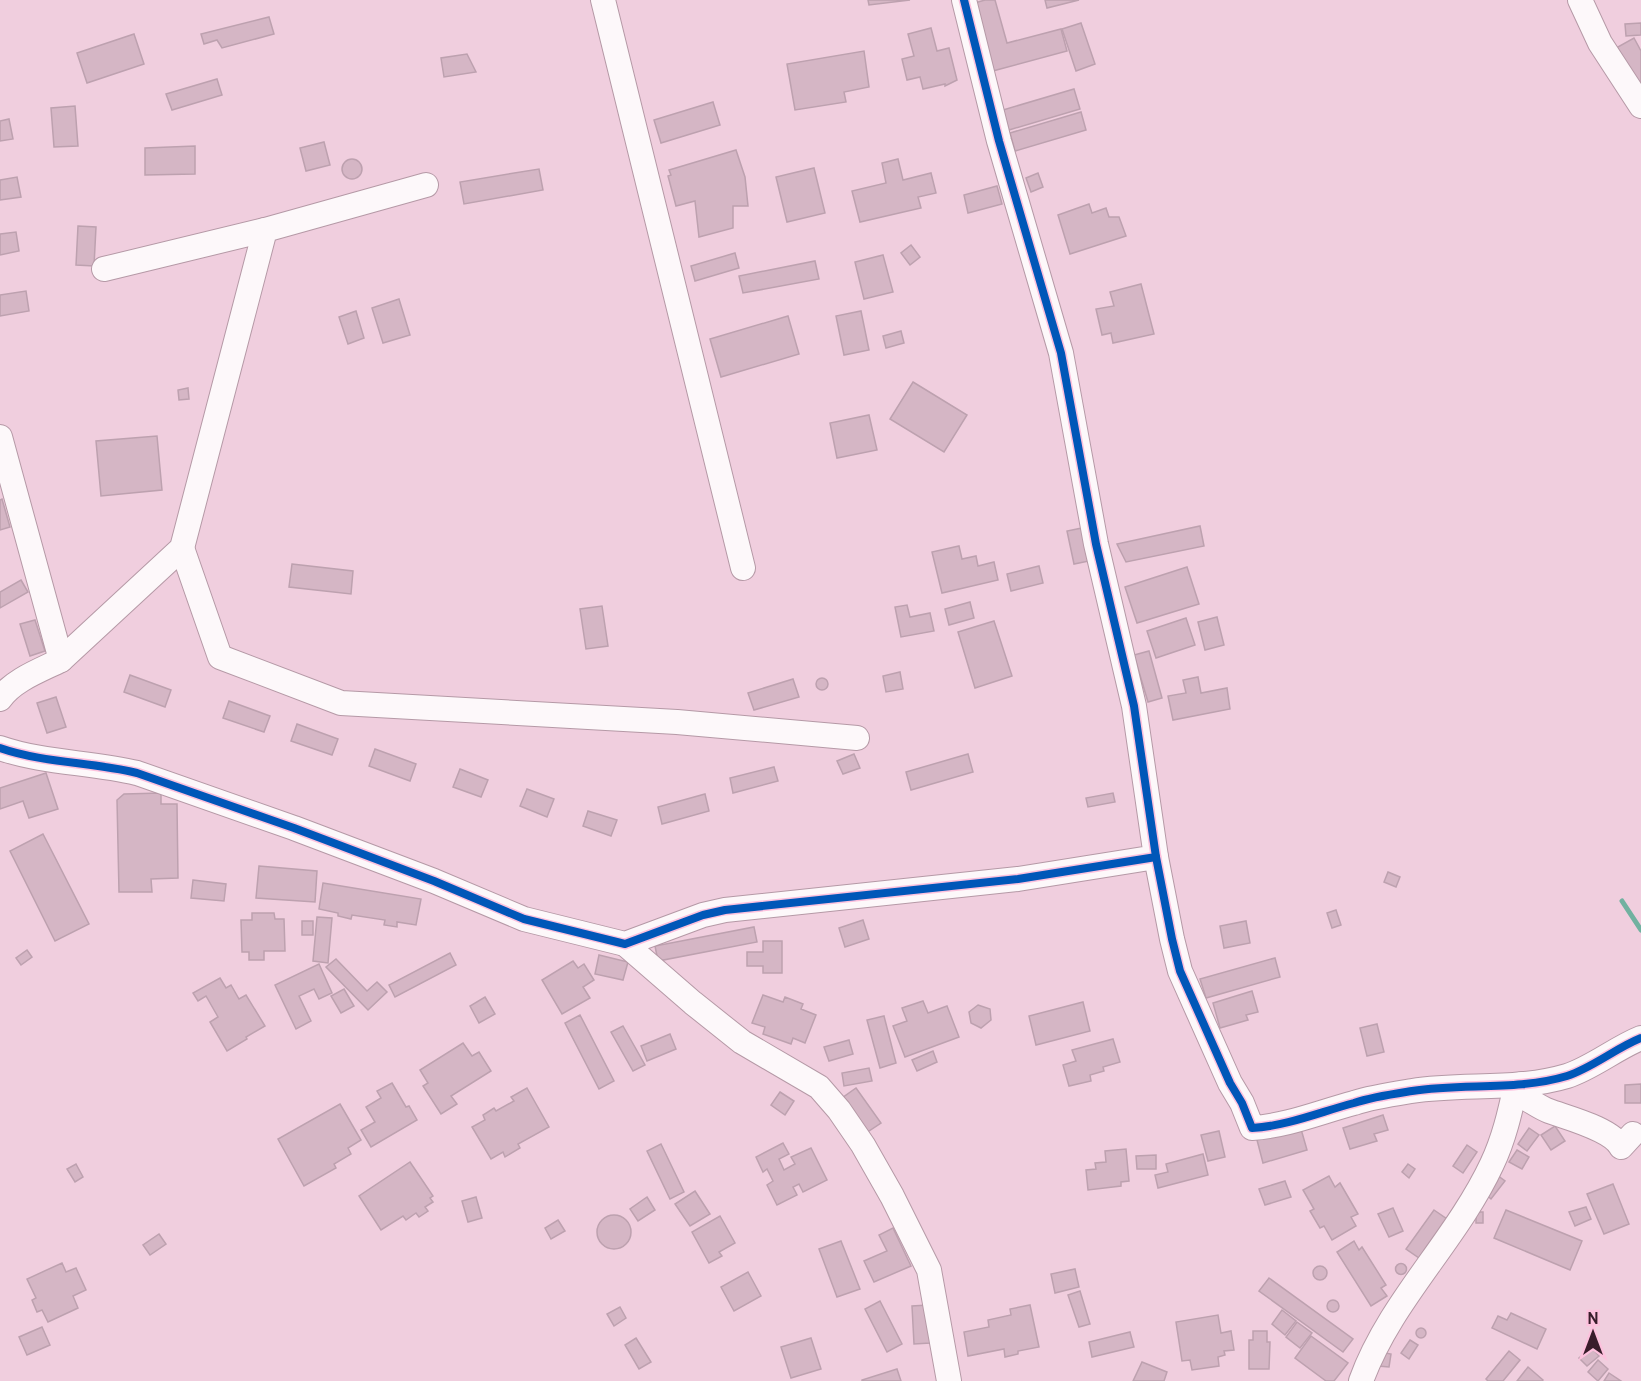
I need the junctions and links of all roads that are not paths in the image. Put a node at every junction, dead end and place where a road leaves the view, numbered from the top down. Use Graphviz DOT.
graph roads {
  1 [pos="603,0"];
  2 [pos="964,0"];
  3 [pos="1580,0"];
  4 [pos="1641,106"];
  5 [pos="426,185"];
  6 [pos="266,230"];
  7 [pos="104,269"];
  8 [pos="0,437"];
  9 [pos="182,548"];
  10 [pos="743,568"];
  11 [pos="62,660"];
  12 [pos="0,699"];
  13 [pos="857,738"];
  14 [pos="0,748"];
  15 [pos="1156,857"];
  16 [pos="625,944"];
  17 [pos="1641,1038"];
  18 [pos="1519,1084"];
  19 [pos="1633,1134"];
  20 [pos="949,1381"];
  21 [pos="1361,1381"];
  1 -- 10 [label="street"];
  2 -- 15 [label="street"];
  3 -- 4 [label="street"];
  5 -- 6 [label="street"];
  6 -- 7 [label="street"];
  6 -- 9 [label="street"];
  8 -- 11 [label="street"];
  9 -- 11 [label="street"];
  9 -- 13 [label="street"];
  11 -- 12 [label="street"];
  14 -- 16 [label="street"];
  15 -- 16 [label="street"];
  15 -- 18 [label="street"];
  16 -- 20 [label="street"];
  17 -- 18 [label="street"];
  18 -- 19 [label="street"];
  18 -- 21 [label="street"];
}
